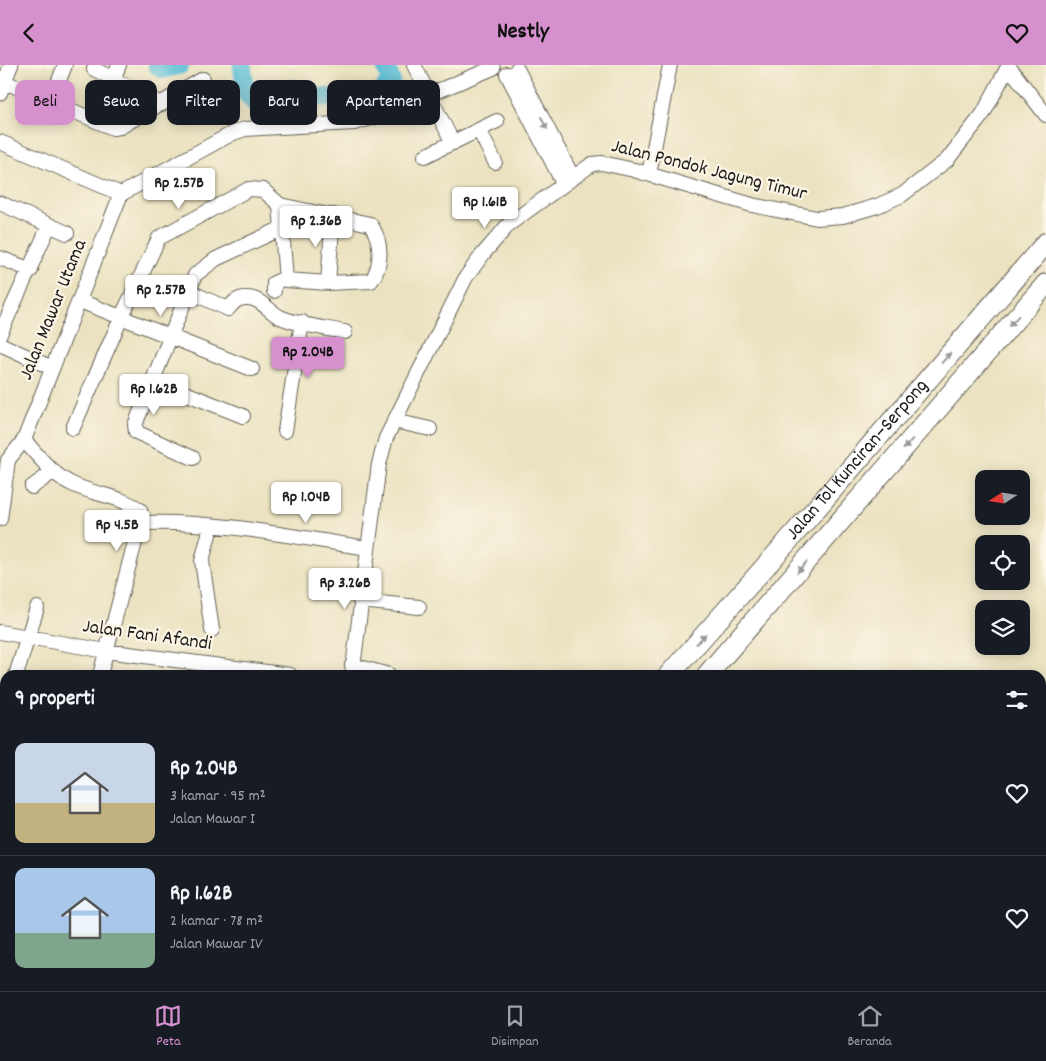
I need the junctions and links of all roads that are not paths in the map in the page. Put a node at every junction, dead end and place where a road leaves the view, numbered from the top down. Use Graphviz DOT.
graph roads {
  1 [pos="11,65"];
  2 [pos="65,65"];
  3 [pos="119,65"];
  4 [pos="414,65"];
  5 [pos="670,65"];
  6 [pos="1009,66"];
  7 [pos="487,68"];
  8 [pos="94,69"];
  9 [pos="514,69"];
  10 [pos="203,79"];
  11 [pos="59,80"];
  12 [pos="113,80"];
  13 [pos="421,80"];
  14 [pos="2,85"];
  15 [pos="15,89"];
  16 [pos="440,89"];
  17 [pos="157,102"];
  18 [pos="162,104"];
  19 [pos="75,111"];
  20 [pos="1046,115"];
  21 [pos="440,118"];
  22 [pos="497,121"];
  23 [pos="327,124"];
  24 [pos="479,130"];
  25 [pos="0,143"];
  26 [pos="452,143"];
  27 [pos="425,156"];
  28 [pos="495,162"];
  29 [pos="649,174"];
  30 [pos="567,180"];
  31 [pos="121,194"];
  32 [pos="0,203"];
  33 [pos="280,205"];
  34 [pos="333,215"];
  35 [pos="49,226"];
  36 [pos="282,228"];
  37 [pos="67,233"];
  38 [pos="1046,243"];
  39 [pos="0,258"];
  40 [pos="31,270"];
  41 [pos="285,278"];
  42 [pos="328,283"];
  43 [pos="1046,284"];
  44 [pos="188,291"];
  45 [pos="274,291"];
  46 [pos="80,301"];
  47 [pos="121,318"];
  48 [pos="302,323"];
  49 [pos="345,332"];
  50 [pos="0,334"];
  51 [pos="171,336"];
  52 [pos="0,344"];
  53 [pos="52,368"];
  54 [pos="252,369"];
  55 [pos="152,380"];
  56 [pos="243,416"];
  57 [pos="394,421"];
  58 [pos="73,428"];
  59 [pos="430,429"];
  60 [pos="285,431"];
  61 [pos="24,440"];
  62 [pos="193,458"];
  63 [pos="54,471"];
  64 [pos="32,487"];
  65 [pos="0,519"];
  66 [pos="140,523"];
  67 [pos="211,527"];
  68 [pos="368,548"];
  69 [pos="360,601"];
  70 [pos="420,607"];
  71 [pos="37,608"];
  72 [pos="212,631"];
  73 [pos="0,632"];
  74 [pos="29,639"];
  75 [pos="106,651"];
  76 [pos="200,669"];
  77 [pos="18,670"];
  78 [pos="101,670"];
  79 [pos="352,670"];
  80 [pos="673,670"];
  81 [pos="711,670"];
  1 -- 14 [label="street"];
  2 -- 11 [label="street"];
  3 -- 12 [label="street"];
  4 -- 13 [label="street"];
  5 -- 29 [label="street"];
  6 -- 20 [label="street"];
  6 -- 29 [label="street, Jalan Pondok Jagung Timur"];
  7 -- 9 [label="street"];
  7 -- 16 [label="street"];
  8 -- 12 [label="street"];
  9 -- 30 [label="street"];
  10 -- 18 [label="street"];
  14 -- 15 [label="street"];
  17 -- 18 [label="street"];
  18 -- 19 [label="street"];
  21 -- 26 [label="street"];
  22 -- 24 [label="street"];
  23 -- 31 [label="street"];
  24 -- 26 [label="street"];
  24 -- 28 [label="street"];
  25 -- 31 [label="street"];
  26 -- 27 [label="street"];
  29 -- 30 [label="street, Jalan Pondok Jagung Timur"];
  30 -- 57 [label="street, Jalan Pondok Jagung Timur"];
  31 -- 46 [label="street, Jalan Mawar Utama"];
  32 -- 35 [label="street"];
  33 -- 34 [label="street"];
  33 -- 36 [label="street"];
  33 -- 47 [label="street"];
  34 -- 42 [label="street"];
  34 -- 42 [label="street"];
  35 -- 37 [label="street"];
  35 -- 40 [label="street"];
  36 -- 41 [label="street"];
  36 -- 44 [label="street"];
  80 -- 38 [label="highway, Jalan Tol Kunciran–Serpong, one-way"];
  39 -- 40 [label="street"];
  40 -- 50 [label="street"];
  41 -- 42 [label="street"];
  41 -- 45 [label="street"];
  43 -- 81 [label="highway, Jalan Tol Kunciran–Serpong, one-way"];
  44 -- 48 [label="street"];
  44 -- 51 [label="street"];
  46 -- 47 [label="street"];
  46 -- 53 [label="street, Jalan Mawar Utama"];
  47 -- 51 [label="street"];
  47 -- 58 [label="street"];
  48 -- 49 [label="street"];
  48 -- 60 [label="street"];
  51 -- 54 [label="street"];
  51 -- 55 [label="street"];
  52 -- 53 [label="street"];
  53 -- 61 [label="street, Jalan Mawar Utama"];
  55 -- 56 [label="street"];
  55 -- 62 [label="street"];
  57 -- 59 [label="street"];
  57 -- 68 [label="street, Jalan Pondok Jagung Timur"];
  61 -- 63 [label="street"];
  61 -- 65 [label="street, Jalan Mawar Utama"];
  63 -- 64 [label="street"];
  63 -- 66 [label="street"];
  66 -- 67 [label="street"];
  66 -- 75 [label="street"];
  67 -- 68 [label="street"];
  67 -- 72 [label="street"];
  68 -- 69 [label="street, Jalan Pondok Jagung Timur"];
  69 -- 70 [label="street"];
  69 -- 79 [label="street, Jalan Pondok Jagung Timur"];
  71 -- 74 [label="street"];
  73 -- 74 [label="street, Jalan Fani Afandi"];
  74 -- 75 [label="street, Jalan Fani Afandi"];
  74 -- 77 [label="street"];
  75 -- 76 [label="street, Jalan Fani Afandi"];
  75 -- 78 [label="street"];
}
